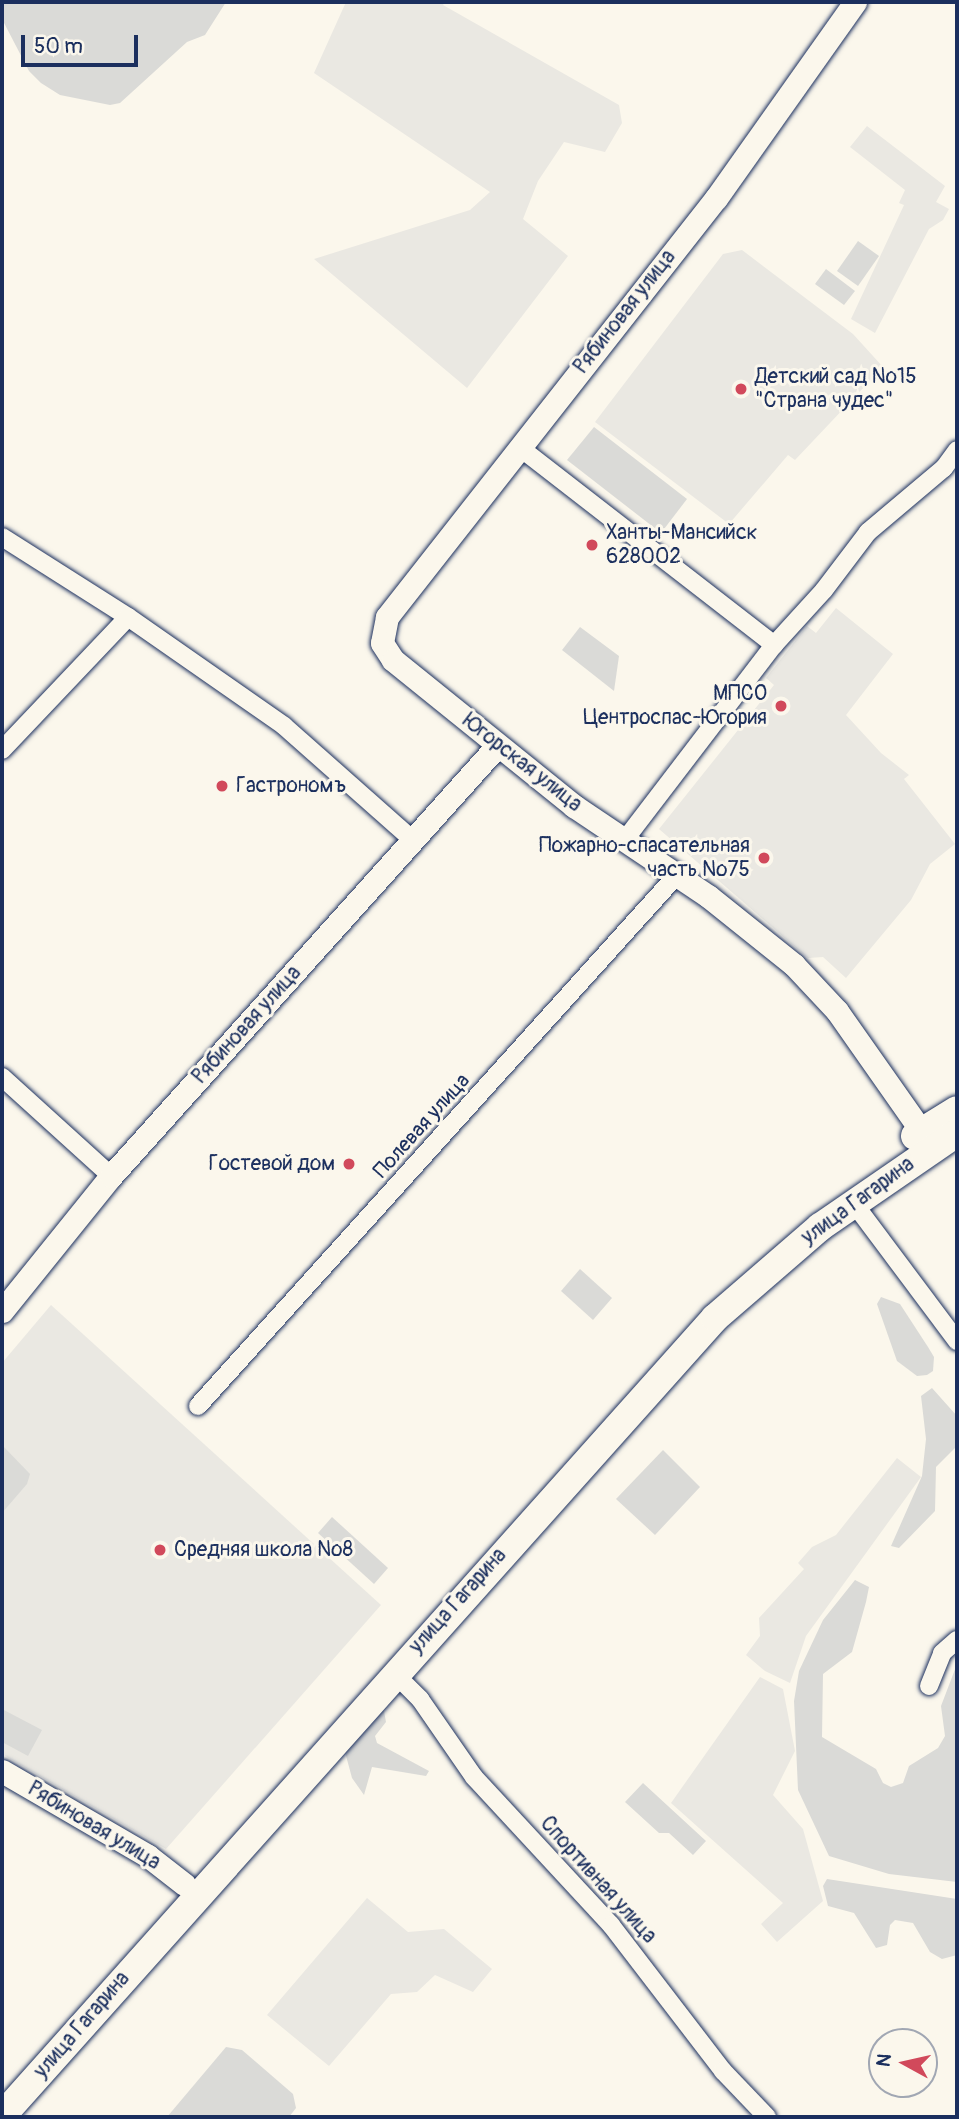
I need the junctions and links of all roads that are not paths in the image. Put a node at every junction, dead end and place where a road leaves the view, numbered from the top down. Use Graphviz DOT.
graph roads {
  1 [pos="855,2"];
  2 [pos="519,447"];
  3 [pos="957,450"];
  4 [pos="2,537"];
  5 [pos="128,617"];
  6 [pos="387,617"];
  7 [pos="774,645"];
  8 [pos="498,745"];
  9 [pos="2,750"];
  10 [pos="413,840"];
  11 [pos="624,841"];
  12 [pos="677,875"];
  13 [pos="2,1077"];
  14 [pos="957,1110"];
  15 [pos="957,1133"];
  16 [pos="927,1140"];
  17 [pos="111,1176"];
  18 [pos="848,1194"];
  19 [pos="2,1311"];
  20 [pos="957,1341"];
  21 [pos="198,1406"];
  22 [pos="957,1640"];
  23 [pos="388,1667"];
  24 [pos="929,1685"];
  25 [pos="2,1771"];
  26 [pos="191,1890"];
  27 [pos="102,1989"];
  28 [pos="2,2089"];
  29 [pos="2,2116"];
  30 [pos="767,2117"];
  1 -- 2 [label="street, Рябиновая улица"];
  2 -- 6 [label="street, Рябиновая улица"];
  2 -- 7 [label="street"];
  3 -- 7 [label="street"];
  4 -- 5 [label="street"];
  5 -- 9 [label="street"];
  5 -- 10 [label="street"];
  6 -- 8 [label="street, Югорская улица"];
  7 -- 11 [label="street"];
  8 -- 10 [label="street, Рябиновая улица"];
  8 -- 11 [label="street, Югорская улица"];
  10 -- 17 [label="street, Рябиновая улица"];
  11 -- 12 [label="street, Югорская улица"];
  12 -- 16 [label="street, Югорская улица"];
  12 -- 21 [label="street, Полевая улица"];
  13 -- 17 [label="street"];
  14 -- 16 [label="main road, улица Гагарина"];
  15 -- 16 [label="main road, улица Гагарина"];
  16 -- 18 [label="main road, улица Гагарина"];
  17 -- 19 [label="street, Рябиновая улица"];
  18 -- 20 [label="street"];
  18 -- 23 [label="main road, улица Гагарина"];
  22 -- 24 [label="street"];
  23 -- 26 [label="main road, улица Гагарина"];
  23 -- 30 [label="street, Спортивная улица"];
  25 -- 26 [label="street, Рябиновая улица"];
  26 -- 27 [label="main road, улица Гагарина"];
  27 -- 28 [label="main road, улица Гагарина"];
  27 -- 29 [label="main road, улица Гагарина"];
}
